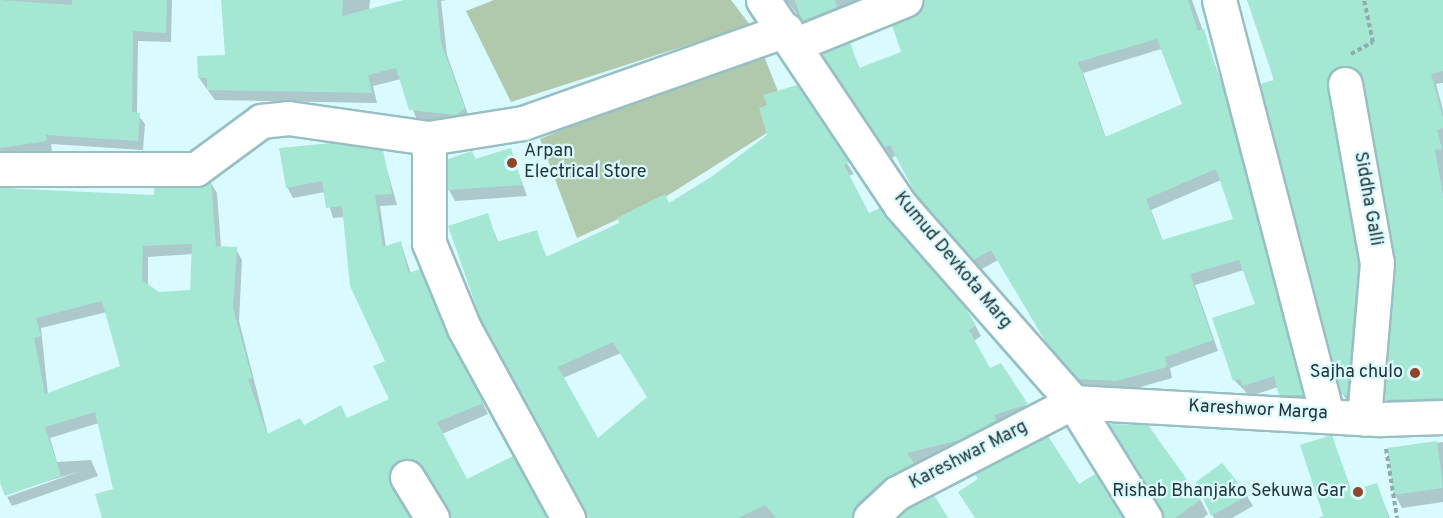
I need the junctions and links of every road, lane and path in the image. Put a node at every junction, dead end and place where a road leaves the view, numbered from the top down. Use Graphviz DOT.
graph roads {
  1 [pos="764,0"];
  2 [pos="905,0"];
  3 [pos="1219,0"];
  4 [pos="1364,0"];
  5 [pos="791,37"];
  6 [pos="1345,84"];
  7 [pos="429,138"];
  8 [pos="0,169"];
  9 [pos="1073,402"];
  10 [pos="1327,414"];
  11 [pos="1443,417"];
  12 [pos="1373,418"];
  13 [pos="407,477"];
  14 [pos="432,518"];
  15 [pos="568,518"];
  16 [pos="870,518"];
  17 [pos="1145,518"];
  18 [pos="1397,518"];
  1 -- 5 [label="street, Kumud Devkota Marg"];
  2 -- 5 [label="street"];
  3 -- 10 [label="street"];
  4 -- 6 [label="path"];
  5 -- 7 [label="street"];
  5 -- 9 [label="street, Kumud Devkota Marg"];
  6 -- 12 [label="street, Siddha Galli"];
  7 -- 8 [label="street"];
  7 -- 15 [label="street"];
  9 -- 10 [label="street, Kareshwor Marga"];
  9 -- 16 [label="street, Kareshwar Marg"];
  9 -- 17 [label="street, Kumud Devkota Marg"];
  10 -- 12 [label="street, Kareshwor Marga"];
  11 -- 12 [label="street, Kareshwor Marga"];
  12 -- 18 [label="path"];
  13 -- 14 [label="street"];
}
